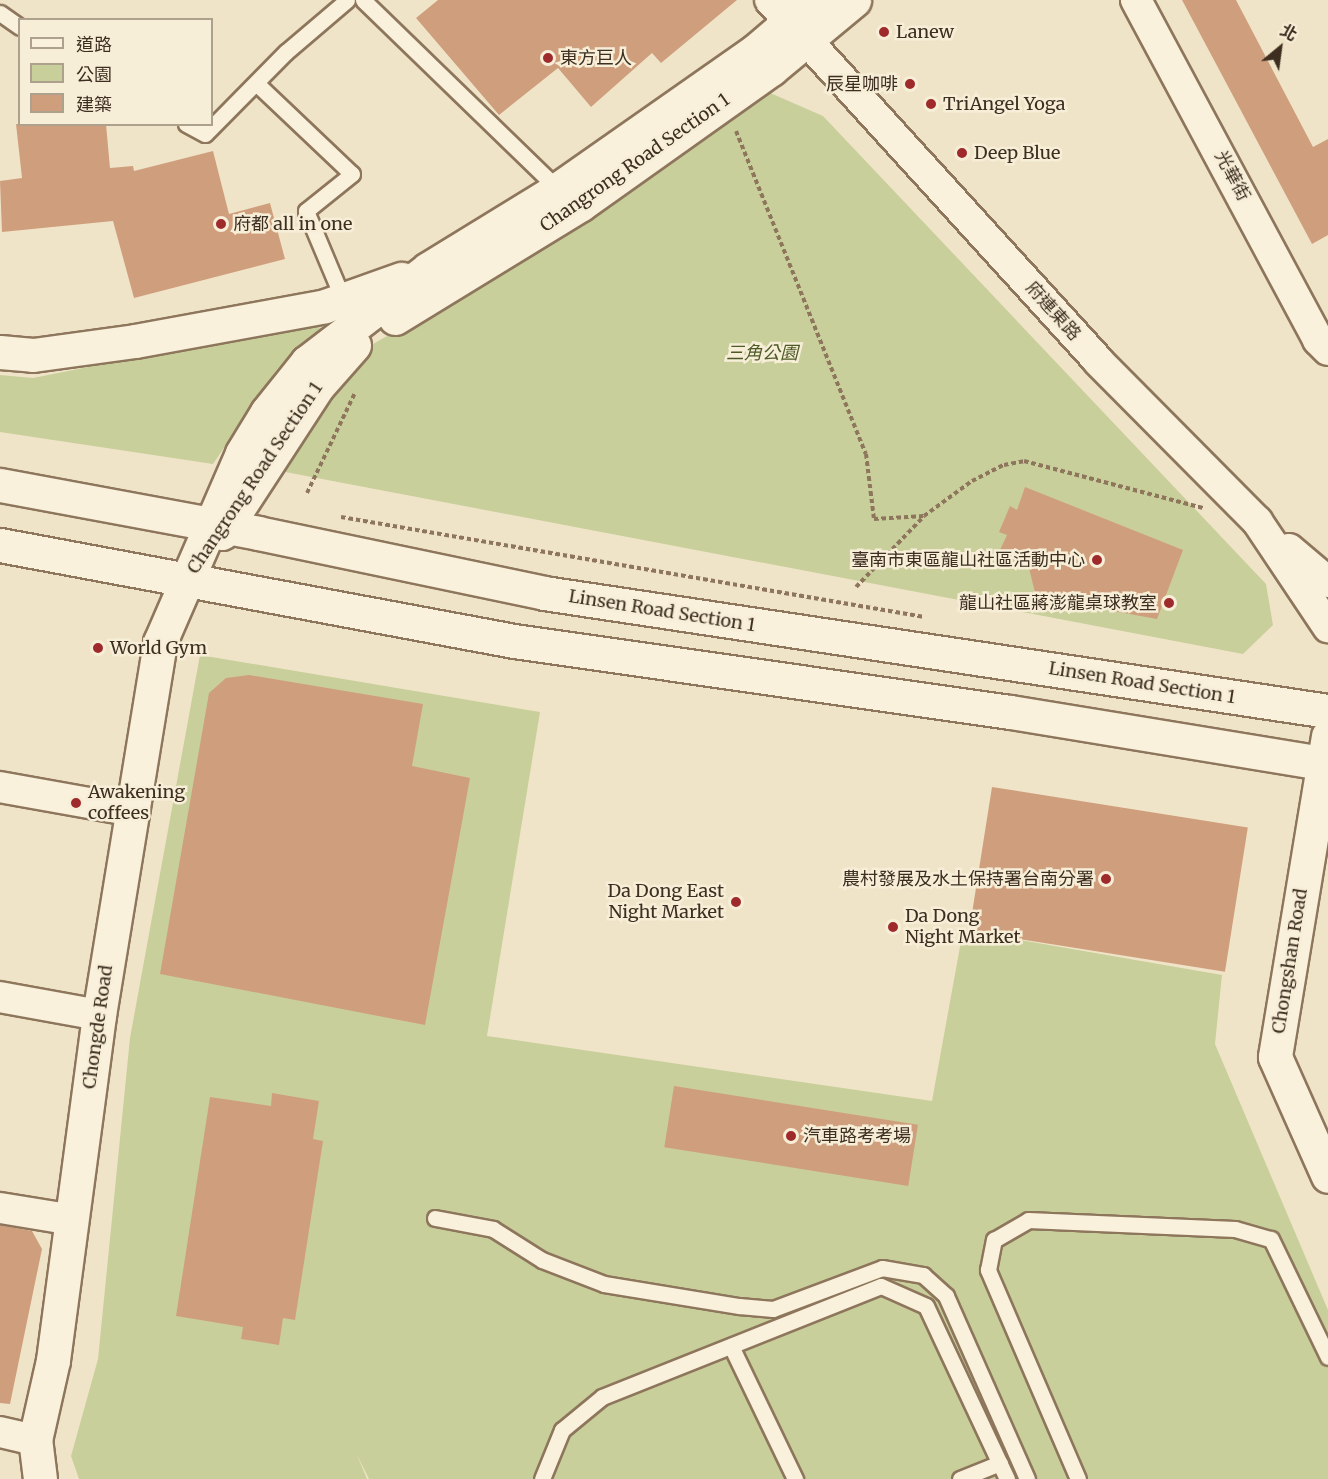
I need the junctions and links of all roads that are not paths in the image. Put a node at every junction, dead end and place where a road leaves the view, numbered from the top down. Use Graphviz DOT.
graph roads {
  1 [pos="346,0"];
  2 [pos="363,0"];
  3 [pos="814,0"];
  4 [pos="854,0"];
  5 [pos="1136,0"];
  6 [pos="0,14"];
  7 [pos="789,21"];
  8 [pos="18,26"];
  9 [pos="256,83"];
  10 [pos="190,126"];
  11 [pos="213,126"];
  12 [pos="213,126"];
  13 [pos="558,189"];
  14 [pos="428,269"];
  15 [pos="343,299"];
  16 [pos="1328,350"];
  17 [pos="0,352"];
  18 [pos="0,485"];
  19 [pos="1257,521"];
  20 [pos="217,527"];
  21 [pos="0,545"];
  22 [pos="186,579"];
  23 [pos="1328,582"];
  24 [pos="1328,627"];
  25 [pos="1328,711"];
  26 [pos="1326,754"];
  27 [pos="0,787"];
  28 [pos="133,811"];
  29 [pos="0,997"];
  30 [pos="99,1015"];
  31 [pos="1328,1176"];
  32 [pos="0,1208"];
  33 [pos="435,1218"];
  34 [pos="73,1220"];
  35 [pos="731,1346"];
  36 [pos="1328,1357"];
  37 [pos="0,1432"];
  38 [pos="35,1440"];
  39 [pos="1000,1463"];
  40 [pos="40,1479"];
  41 [pos="542,1479"];
  42 [pos="795,1479"];
  43 [pos="960,1479"];
  44 [pos="1007,1479"];
  45 [pos="1027,1479"];
  46 [pos="1078,1479"];
  1 -- 9 [label="lane"];
  2 -- 13 [label="lane"];
  3 -- 7 [label="street, Changrong Road Section 1"];
  4 -- 7 [label="street, Changrong Road Section 1"];
  5 -- 16 [label="street, 光華街"];
  6 -- 8 [label="lane"];
  7 -- 13 [label="street, Changrong Road Section 1"];
  7 -- 19 [label="street, 府連東路"];
  7 -- 20 [label="street, Changrong Road Section 1"];
  9 -- 12 [label="lane"];
  9 -- 15 [label="lane"];
  10 -- 11 [label="lane"];
  13 -- 14 [label="street, Changrong Road Section 1"];
  14 -- 15 [label="street"];
  14 -- 20 [label="street, Changrong Road Section 1"];
  15 -- 17 [label="street"];
  18 -- 20 [label="street, Linsen Road Section 1"];
  19 -- 23 [label="street"];
  19 -- 24 [label="street, 府連東路"];
  20 -- 22 [label="street, Changrong Road Section 1"];
  20 -- 25 [label="street, Linsen Road Section 1"];
  21 -- 22 [label="street"];
  22 -- 26 [label="street"];
  22 -- 28 [label="street, Chongde Road"];
  26 -- 31 [label="street, Chongshan Road"];
  27 -- 28 [label="street"];
  28 -- 30 [label="street, Chongde Road"];
  29 -- 30 [label="street"];
  30 -- 34 [label="street, Chongde Road"];
  32 -- 34 [label="street"];
  33 -- 45 [label="lane"];
  34 -- 38 [label="street, Chongde Road"];
  35 -- 39 [label="lane"];
  35 -- 41 [label="lane"];
  35 -- 42 [label="lane"];
  36 -- 46 [label="lane"];
  37 -- 38 [label="street"];
  38 -- 40 [label="street, Chongde Road"];
  39 -- 43 [label="lane"];
  39 -- 44 [label="lane"];
}
